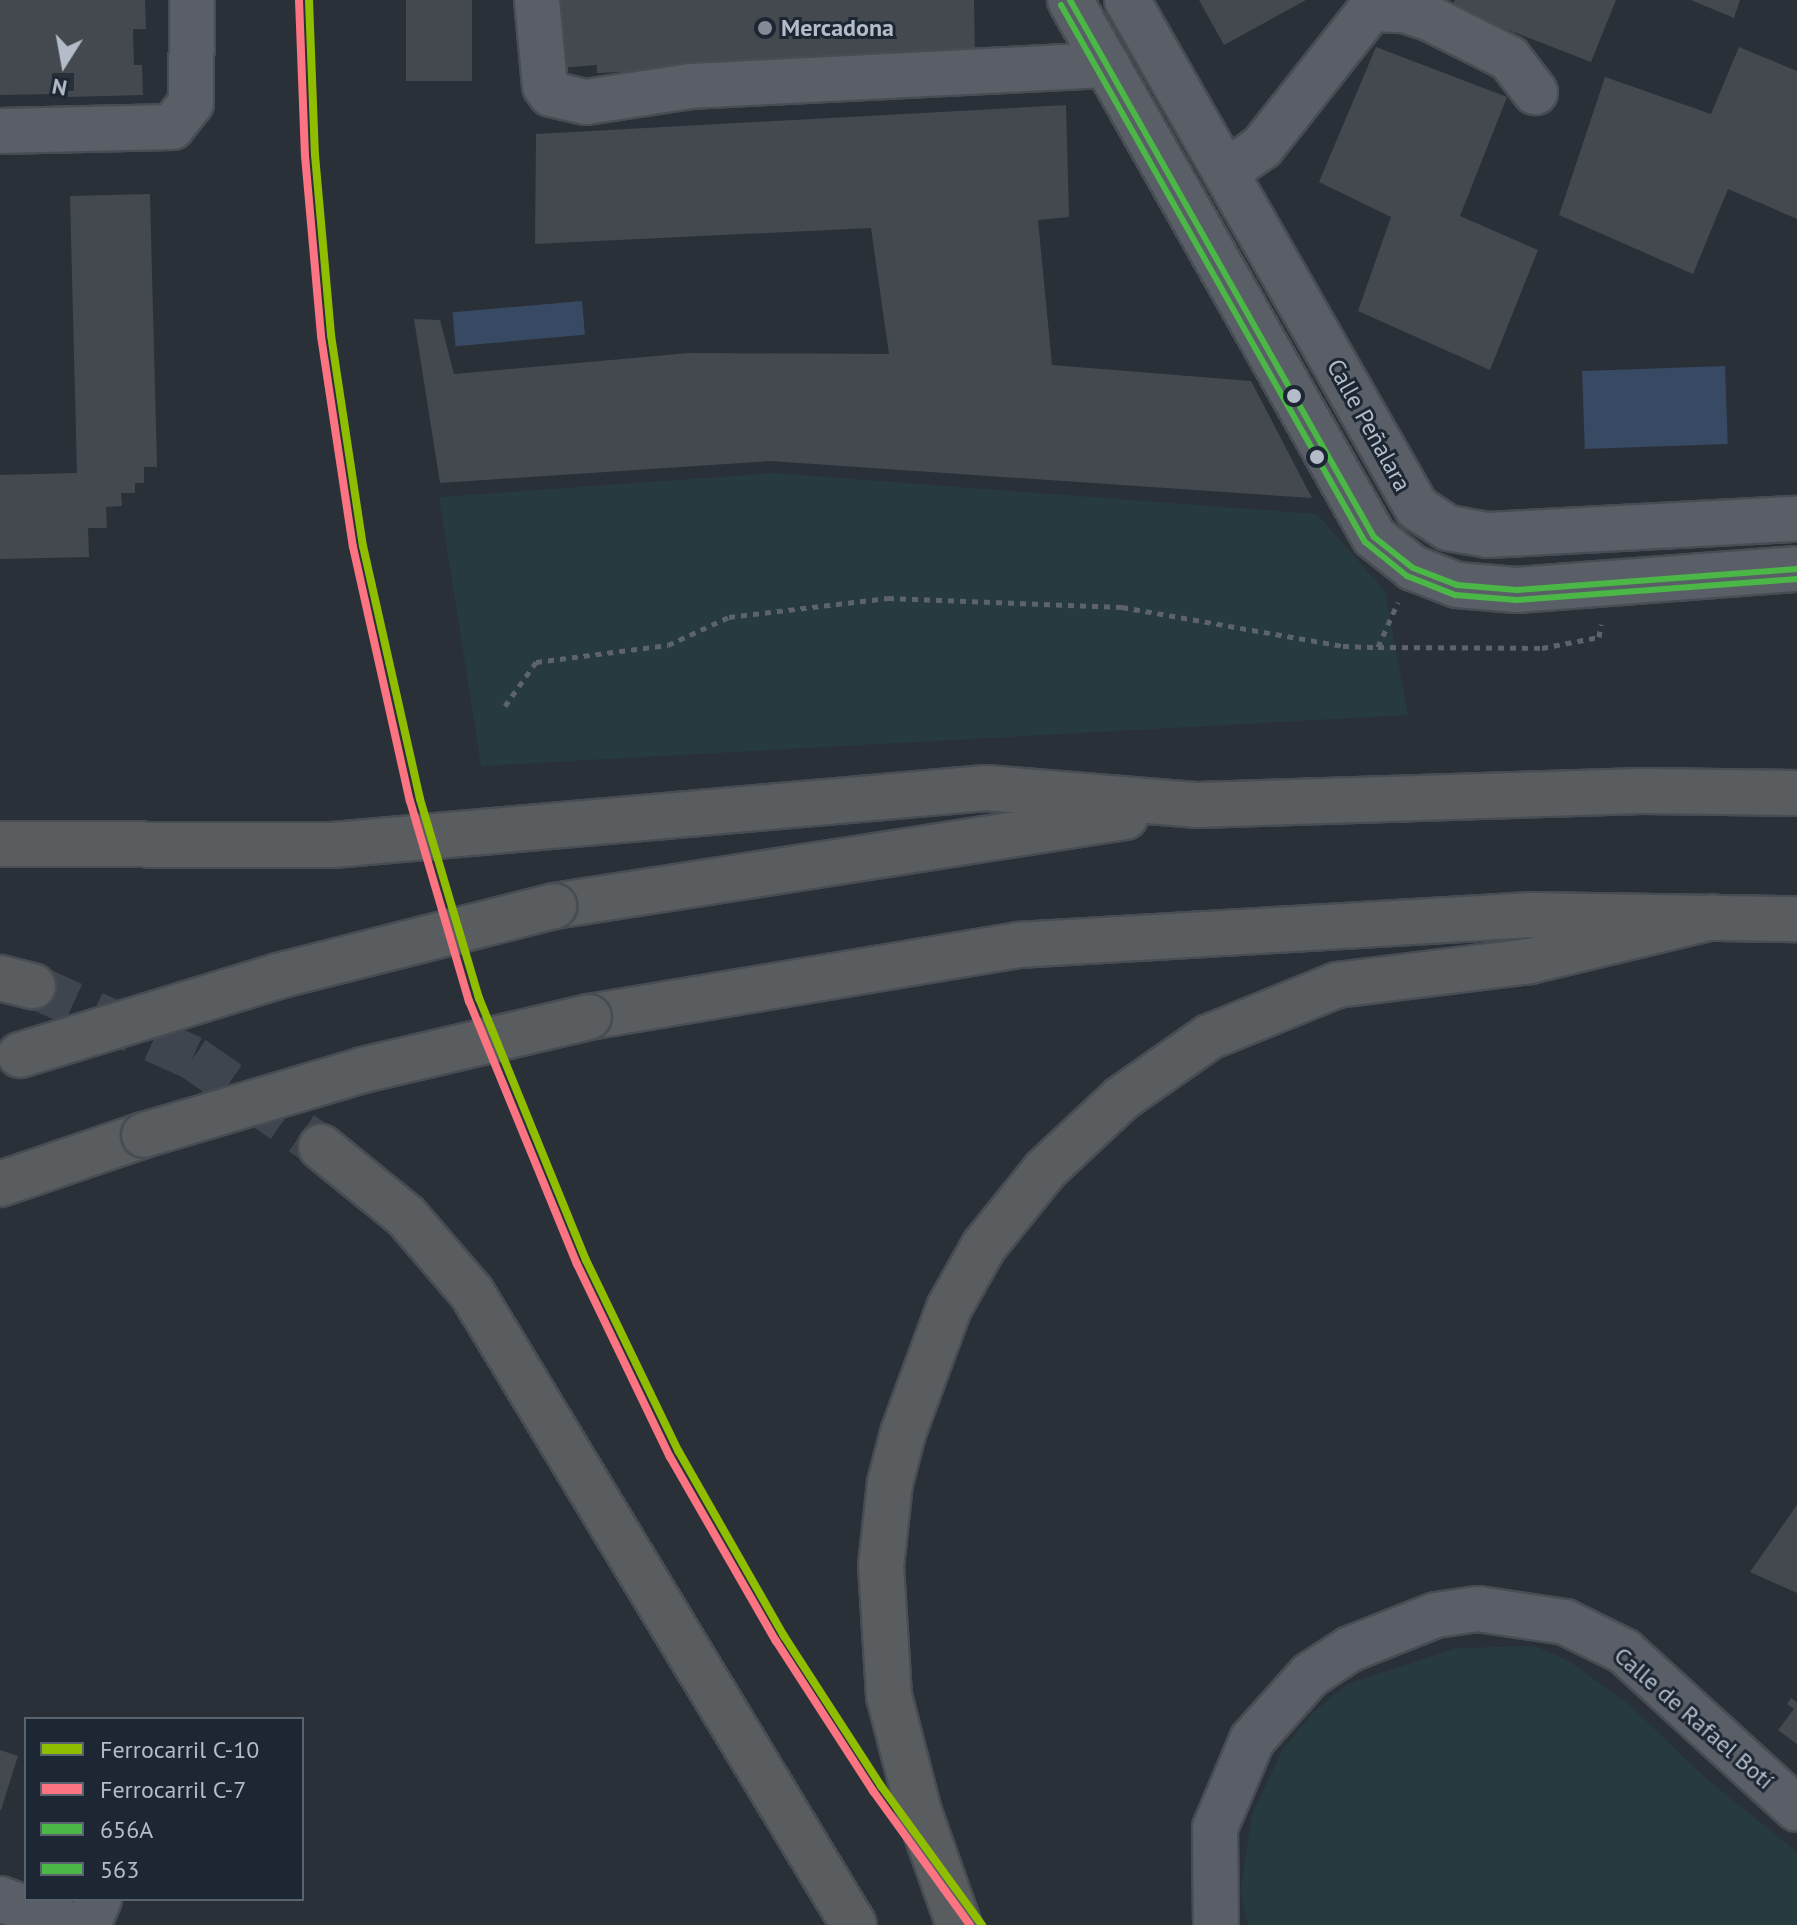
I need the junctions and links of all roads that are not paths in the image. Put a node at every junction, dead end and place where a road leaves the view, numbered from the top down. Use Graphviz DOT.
graph roads {
  1 [pos="192,0"];
  2 [pos="537,0"];
  3 [pos="1070,0"];
  4 [pos="1127,0"];
  5 [pos="1107,65"];
  6 [pos="1535,92"];
  7 [pos="0,131"];
  8 [pos="1226,172"];
  9 [pos="1797,519"];
  10 [pos="1797,569"];
  11 [pos="1797,793"];
  12 [pos="1198,805"];
  13 [pos="0,844"];
  14 [pos="1713,917"];
  15 [pos="1797,919"];
  16 [pos="10,1058"];
  17 [pos="321,1147"];
  18 [pos="0,1184"];
  19 [pos="1797,1809"];
  20 [pos="0,1899"];
  21 [pos="98,1901"];
  22 [pos="72,1925"];
  23 [pos="88,1925"];
  24 [pos="854,1925"];
  25 [pos="959,1925"];
  26 [pos="1216,1925"];
  1 -- 7 [label="street"];
  2 -- 5 [label="street"];
  3 -- 5 [label="street"];
  4 -- 8 [label="street, Calle Peñalara"];
  5 -- 10 [label="street"];
  6 -- 8 [label="street"];
  8 -- 9 [label="street, Calle Peñalara"];
  11 -- 12 [label="highway"];
  12 -- 13 [label="highway"];
  12 -- 16 [label="highway, bridge"];
  14 -- 15 [label="highway"];
  14 -- 18 [label="highway, bridge"];
  14 -- 25 [label="highway"];
  17 -- 24 [label="highway"];
  19 -- 26 [label="street, Calle de Rafael Botí"];
  20 -- 22 [label="street"];
  21 -- 23 [label="street"];
}
